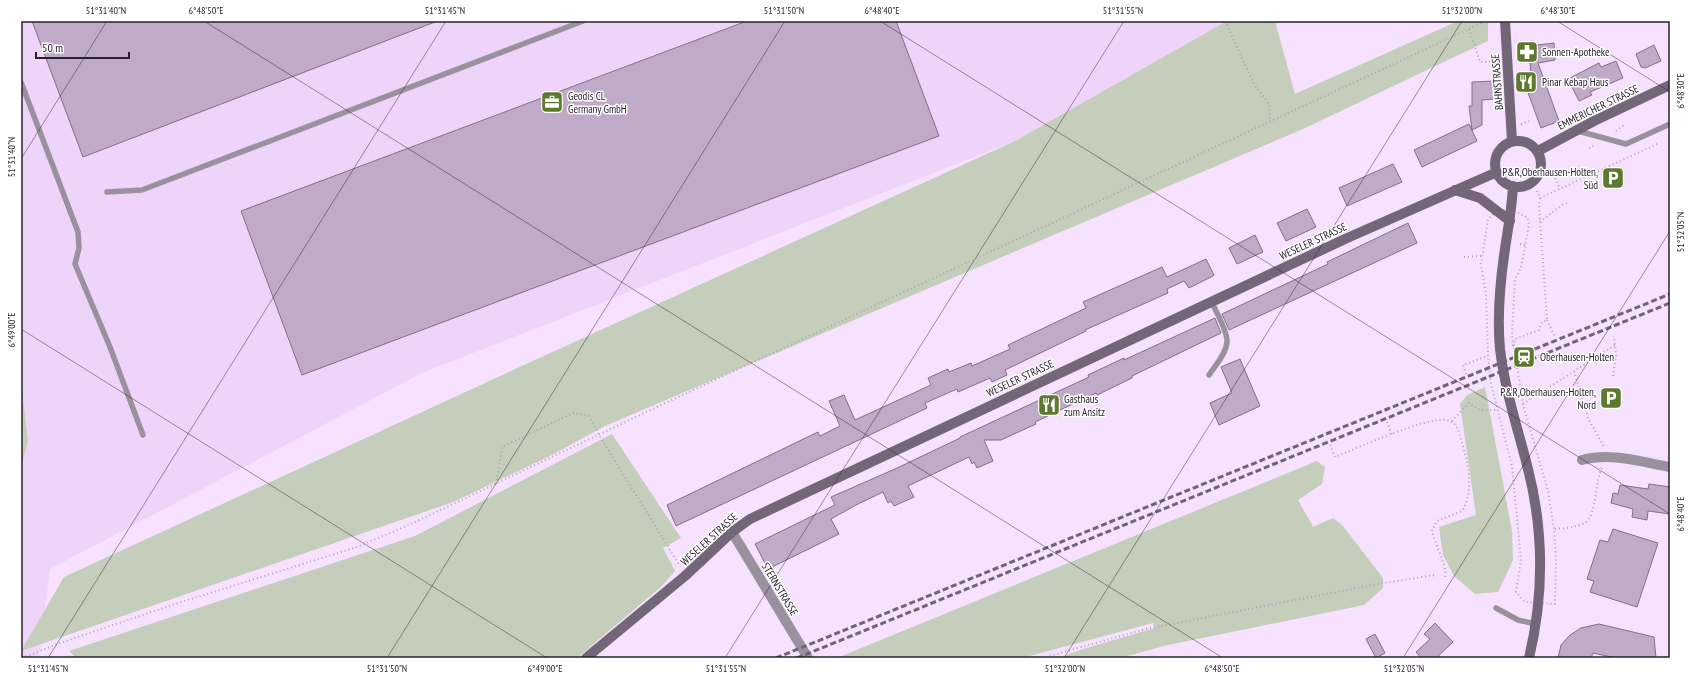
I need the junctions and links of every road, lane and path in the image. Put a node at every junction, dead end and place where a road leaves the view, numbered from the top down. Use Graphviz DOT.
graph roads {
  1 [pos="583,21"];
  2 [pos="1225,21"];
  3 [pos="1486,21"];
  4 [pos="1505,21"];
  5 [pos="1468,29"];
  6 [pos="1508,61"];
  7 [pos="21,82"];
  8 [pos="1670,85"];
  9 [pos="1270,122"];
  10 [pos="1670,124"];
  11 [pos="1576,131"];
  12 [pos="1512,141"];
  13 [pos="1657,144"];
  14 [pos="1538,151"];
  15 [pos="1548,168"];
  16 [pos="1497,172"];
  17 [pos="1513,186"];
  18 [pos="1536,189"];
  19 [pos="1560,189"];
  20 [pos="1455,190"];
  21 [pos="107,192"];
  22 [pos="1540,198"];
  23 [pos="1569,203"];
  24 [pos="1528,218"];
  25 [pos="1488,219"];
  26 [pos="1510,222"];
  27 [pos="1540,222"];
  28 [pos="1520,244"];
  29 [pos="1525,245"];
  30 [pos="1483,248"];
  31 [pos="1488,248"];
  32 [pos="1482,256"];
  33 [pos="1464,257"];
  34 [pos="1211,301"];
  35 [pos="1547,320"];
  36 [pos="1614,336"];
  37 [pos="1555,337"];
  38 [pos="1615,345"];
  39 [pos="1513,347"];
  40 [pos="1488,356"];
  41 [pos="1574,370"];
  42 [pos="1466,374"];
  43 [pos="1209,376"];
  44 [pos="1613,376"];
  45 [pos="1497,410"];
  46 [pos="1452,421"];
  47 [pos="1387,422"];
  48 [pos="143,435"];
  49 [pos="599,435"];
  50 [pos="1392,435"];
  51 [pos="1330,445"];
  52 [pos="1608,457"];
  53 [pos="1582,460"];
  54 [pos="1670,467"];
  55 [pos="496,484"];
  56 [pos="1554,529"];
  57 [pos="732,532"];
  58 [pos="1436,574"];
  59 [pos="685,576"];
  60 [pos="1445,578"];
  61 [pos="1539,603"];
  62 [pos="1496,608"];
  63 [pos="1536,624"];
  64 [pos="22,658"];
  65 [pos="586,658"];
  66 [pos="808,658"];
  67 [pos="1042,658"];
  68 [pos="1529,658"];
  1 -- 21 [label="lane"];
  2 -- 9 [label="path"];
  3 -- 5 [label="path"];
  4 -- 6 [label="main road, BAHNSTRASSE"];
  5 -- 6 [label="path"];
  5 -- 9 [label="path"];
  6 -- 12 [label="main road, BAHNSTRASSE"];
  7 -- 48 [label="lane"];
  8 -- 11 [label="main road, EMMERICHER STRASSE"];
  9 -- 49 [label="path"];
  10 -- 11 [label="lane"];
  11 -- 14 [label="main road, EMMERICHER STRASSE"];
  12 -- 14 [label="main road"];
  12 -- 16 [label="main road"];
  13 -- 19 [label="path"];
  14 -- 17 [label="main road"];
  15 -- 19 [label="path"];
  16 -- 17 [label="main road"];
  16 -- 20 [label="main road, WESELER STRASSE"];
  17 -- 26 [label="main road"];
  18 -- 22 [label="path"];
  19 -- 22 [label="path"];
  20 -- 26 [label="main road"];
  20 -- 34 [label="main road, WESELER STRASSE"];
  22 -- 27 [label="path"];
  23 -- 27 [label="path"];
  24 -- 29 [label="path"];
  25 -- 30 [label="path"];
  26 -- 61 [label="main road"];
  27 -- 35 [label="path"];
  28 -- 29 [label="path"];
  29 -- 39 [label="path"];
  30 -- 31 [label="path"];
  30 -- 32 [label="path"];
  32 -- 33 [label="path"];
  32 -- 40 [label="path"];
  34 -- 43 [label="lane"];
  34 -- 57 [label="main road, WESELER STRASSE"];
  35 -- 37 [label="path"];
  35 -- 39 [label="path"];
  36 -- 38 [label="path"];
  38 -- 41 [label="path"];
  38 -- 44 [label="path"];
  39 -- 41 [label="path"];
  40 -- 42 [label="path"];
  40 -- 45 [label="path"];
  41 -- 52 [label="path"];
  45 -- 46 [label="path"];
  45 -- 61 [label="path"];
  46 -- 50 [label="path"];
  46 -- 60 [label="path"];
  47 -- 50 [label="path"];
  49 -- 55 [label="path"];
  49 -- 55 [label="path"];
  49 -- 59 [label="path"];
  50 -- 51 [label="path"];
  52 -- 53 [label="street"];
  52 -- 54 [label="street"];
  52 -- 56 [label="path"];
  55 -- 64 [label="path"];
  57 -- 59 [label="main road, WESELER STRASSE"];
  57 -- 66 [label="street, STERNSTRASSE"];
  58 -- 67 [label="path"];
  59 -- 65 [label="main road, WESELER STRASSE"];
  61 -- 63 [label="main road"];
  62 -- 63 [label="lane"];
  63 -- 68 [label="main road"];
}
